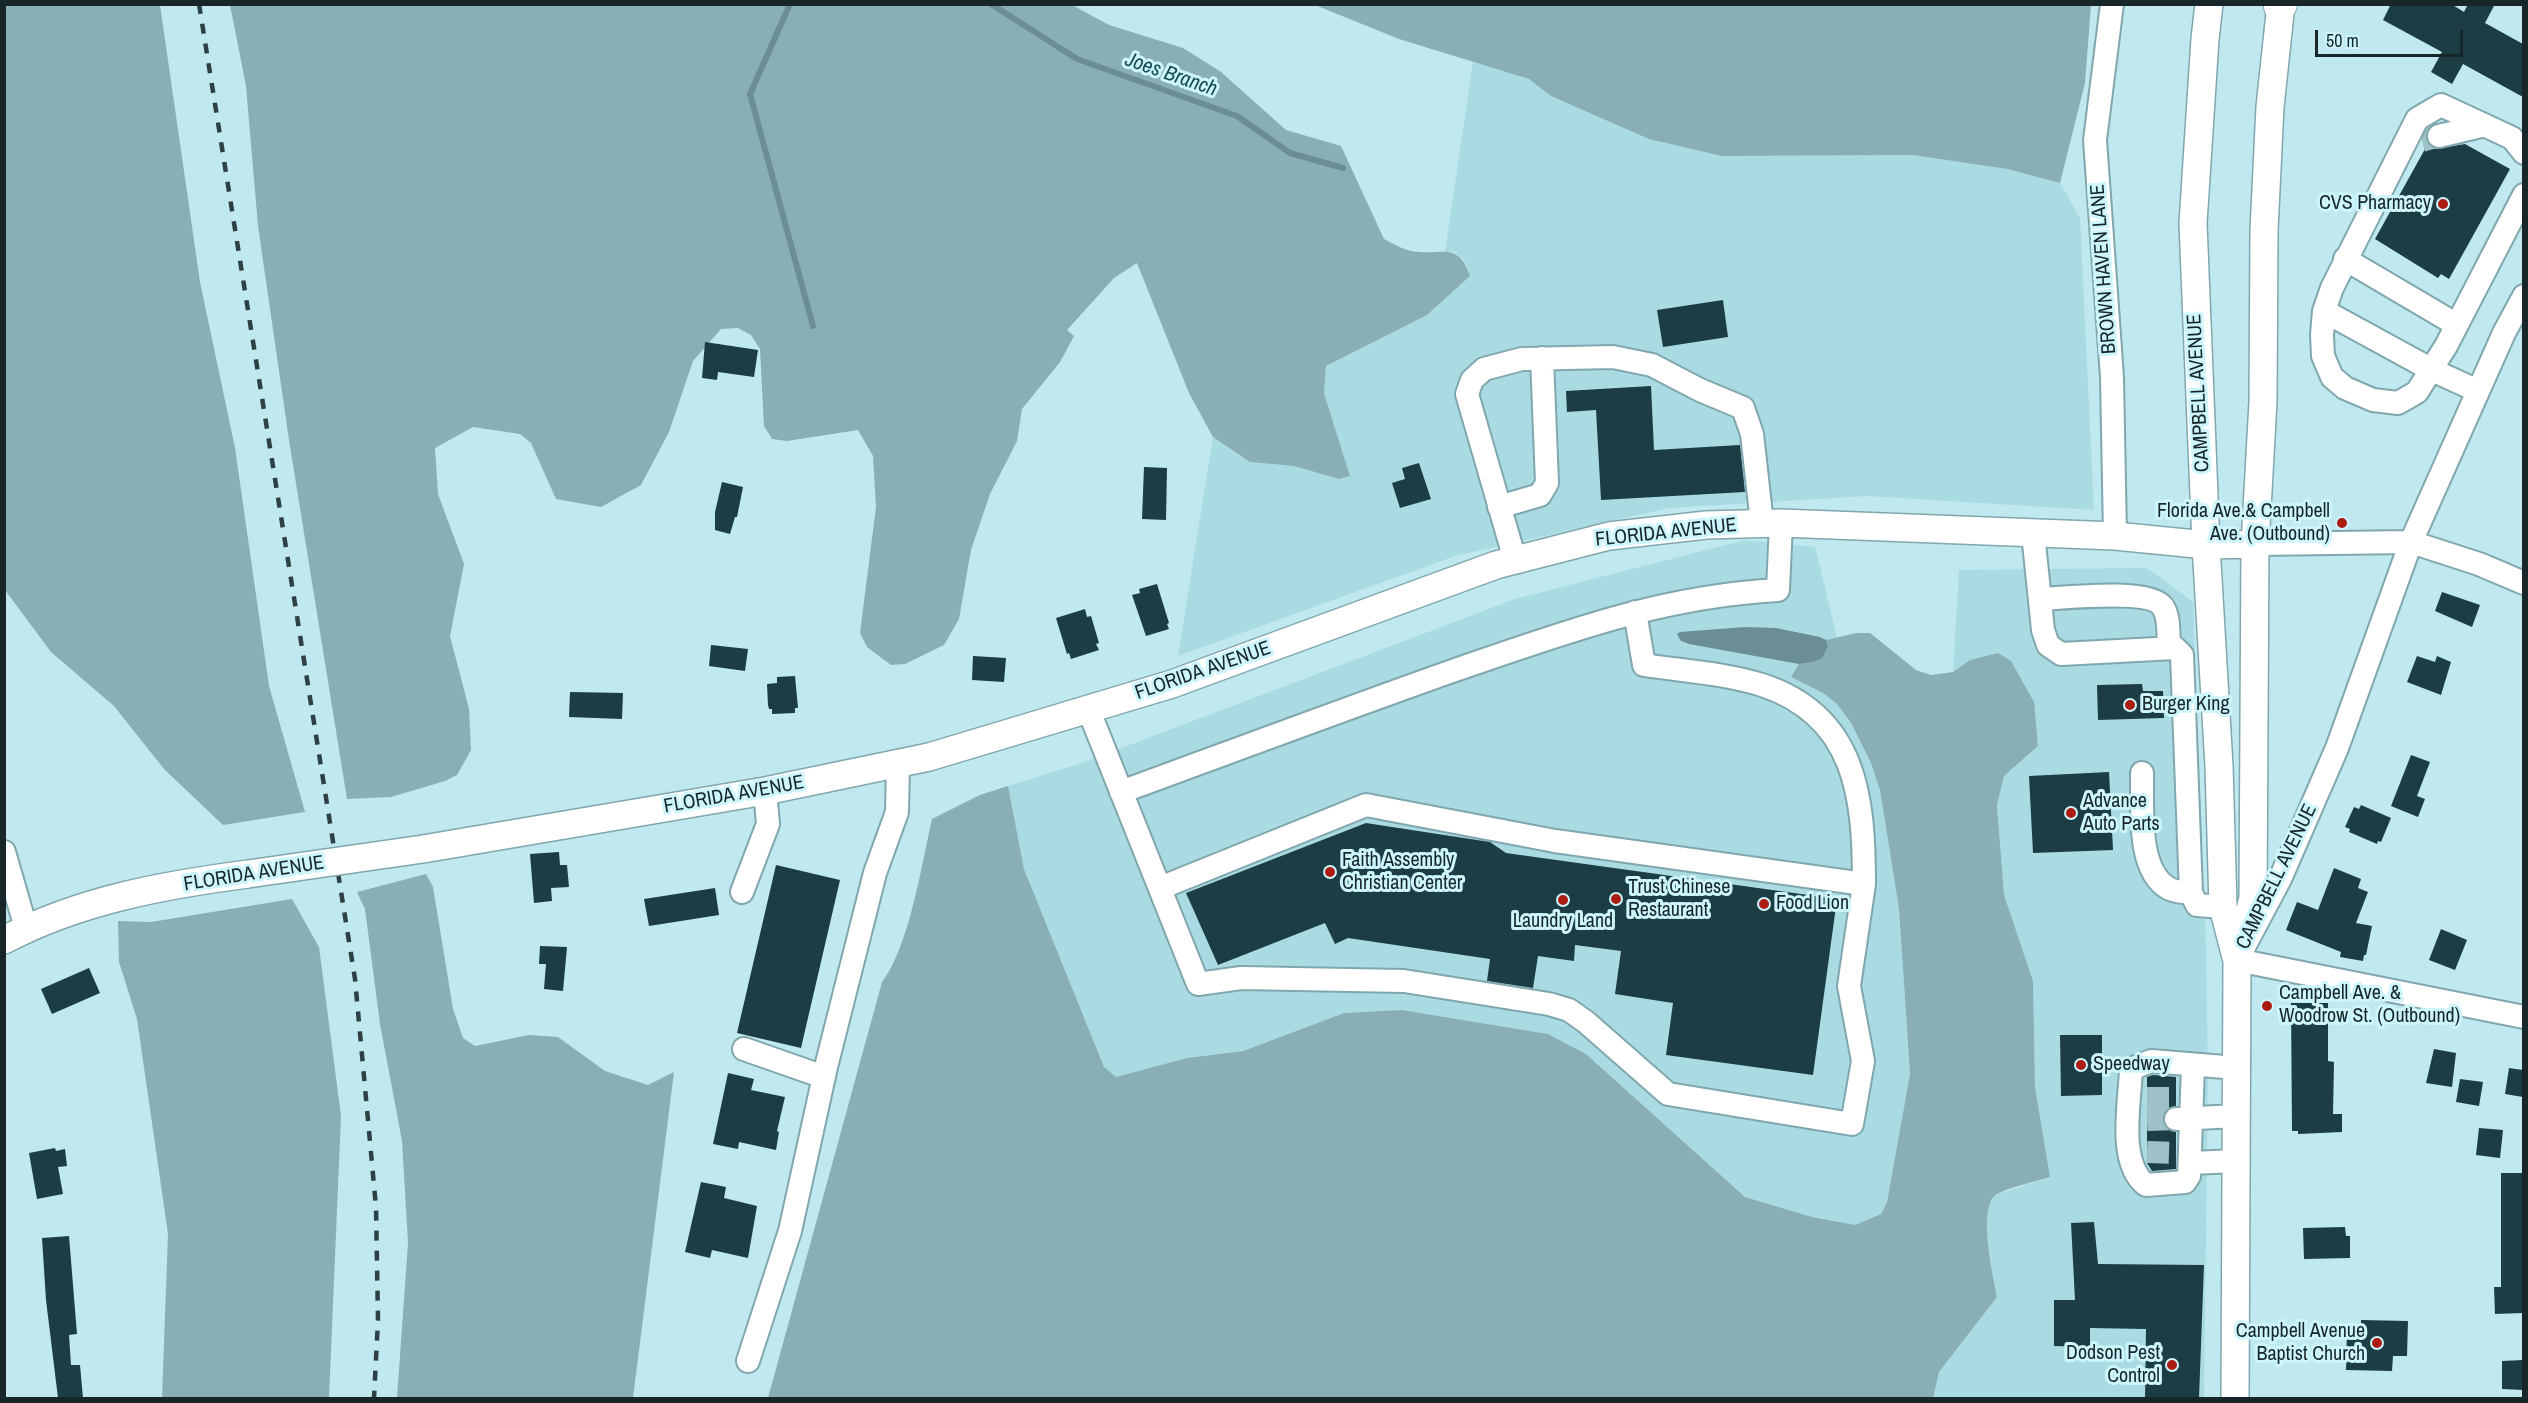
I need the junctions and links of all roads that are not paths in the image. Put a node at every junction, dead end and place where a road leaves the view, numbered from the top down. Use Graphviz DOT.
graph roads {
  1 [pos="2112,4"];
  2 [pos="2209,4"];
  3 [pos="2281,5"];
  4 [pos="2481,126"];
  5 [pos="2422,141"];
  6 [pos="2523,153"];
  7 [pos="2523,195"];
  8 [pos="2345,259"];
  9 [pos="2523,296"];
  10 [pos="2324,311"];
  11 [pos="2523,319"];
  12 [pos="2457,325"];
  13 [pos="2504,333"];
  14 [pos="1542,358"];
  15 [pos="2432,370"];
  16 [pos="2478,392"];
  17 [pos="1499,507"];
  18 [pos="1771,523"];
  19 [pos="2033,533"];
  20 [pos="2115,536"];
  21 [pos="2410,542"];
  22 [pos="2255,544"];
  23 [pos="2206,545"];
  24 [pos="1515,560"];
  25 [pos="2523,583"];
  26 [pos="2040,599"];
  27 [pos="1635,612"];
  28 [pos="2214,647"];
  29 [pos="2172,648"];
  30 [pos="1089,711"];
  31 [pos="2217,711"];
  32 [pos="2184,712"];
  33 [pos="898,764"];
  34 [pos="2219,766"];
  35 [pos="2186,767"];
  36 [pos="2142,773"];
  37 [pos="765,791"];
  38 [pos="1121,792"];
  39 [pos="4,852"];
  40 [pos="1864,884"];
  41 [pos="1160,888"];
  42 [pos="742,892"];
  43 [pos="2191,893"];
  44 [pos="2223,907"];
  45 [pos="15,934"];
  46 [pos="2237,960"];
  47 [pos="2523,1017"];
  48 [pos="744,1049"];
  49 [pos="2193,1066"];
  50 [pos="2237,1068"];
  51 [pos="824,1077"];
  52 [pos="2183,1109"];
  53 [pos="2237,1116"];
  54 [pos="2185,1157"];
  55 [pos="2237,1161"];
  56 [pos="748,1361"];
  57 [pos="2235,1398"];
  1 -- 20 [label="street, BROWN HAVEN LANE"];
  2 -- 23 [label="main road, CAMPBELL AVENUE"];
  3 -- 22 [label="main road, CAMPBELL AVENUE"];
  4 -- 5 [label="street"];
  4 -- 5 [label="street"];
  4 -- 6 [label="street"];
  5 -- 8 [label="street"];
  7 -- 12 [label="street"];
  8 -- 10 [label="street"];
  8 -- 12 [label="street"];
  9 -- 13 [label="street, CAMPBELL AVENUE"];
  10 -- 15 [label="street"];
  10 -- 15 [label="street"];
  11 -- 13 [label="street"];
  12 -- 15 [label="street"];
  13 -- 16 [label="street, CAMPBELL AVENUE"];
  14 -- 17 [label="street"];
  14 -- 17 [label="street"];
  14 -- 18 [label="street"];
  15 -- 16 [label="street"];
  16 -- 21 [label="street, CAMPBELL AVENUE"];
  17 -- 24 [label="street"];
  18 -- 19 [label="main road, FLORIDA AVENUE"];
  18 -- 24 [label="main road, FLORIDA AVENUE"];
  18 -- 27 [label="street"];
  19 -- 20 [label="main road, FLORIDA AVENUE"];
  19 -- 26 [label="street"];
  20 -- 23 [label="main road, FLORIDA AVENUE"];
  21 -- 22 [label="street, FLORIDA AVENUE"];
  21 -- 25 [label="street, FLORIDA AVENUE"];
  21 -- 46 [label="street, CAMPBELL AVENUE"];
  22 -- 23 [label="main road, FLORIDA AVENUE"];
  22 -- 46 [label="main road, CAMPBELL AVENUE"];
  23 -- 28 [label="main road, CAMPBELL AVENUE"];
  24 -- 30 [label="main road, FLORIDA AVENUE"];
  26 -- 29 [label="street"];
  26 -- 29 [label="street"];
  27 -- 38 [label="street"];
  27 -- 40 [label="street"];
  28 -- 29 [label="street"];
  28 -- 31 [label="main road, CAMPBELL AVENUE"];
  29 -- 32 [label="street"];
  30 -- 33 [label="main road, FLORIDA AVENUE"];
  30 -- 38 [label="street"];
  31 -- 32 [label="street"];
  31 -- 34 [label="main road, CAMPBELL AVENUE"];
  32 -- 35 [label="street"];
  33 -- 37 [label="main road, FLORIDA AVENUE"];
  33 -- 51 [label="street"];
  34 -- 35 [label="street"];
  34 -- 44 [label="main road, CAMPBELL AVENUE"];
  35 -- 43 [label="street"];
  36 -- 43 [label="street"];
  37 -- 42 [label="street"];
  37 -- 45 [label="main road, FLORIDA AVENUE, bridge"];
  38 -- 41 [label="street"];
  39 -- 45 [label="street"];
  40 -- 41 [label="street"];
  40 -- 41 [label="street"];
  43 -- 44 [label="street"];
  44 -- 46 [label="main road, CAMPBELL AVENUE"];
  46 -- 47 [label="street"];
  46 -- 50 [label="main road, CAMPBELL AVENUE"];
  48 -- 51 [label="street"];
  49 -- 50 [label="street"];
  49 -- 52 [label="street"];
  49 -- 54 [label="street"];
  50 -- 53 [label="main road, CAMPBELL AVENUE"];
  51 -- 56 [label="street"];
  52 -- 53 [label="street"];
  52 -- 54 [label="street"];
  53 -- 55 [label="main road, CAMPBELL AVENUE"];
  54 -- 55 [label="street"];
  55 -- 57 [label="main road, CAMPBELL AVENUE"];
}
